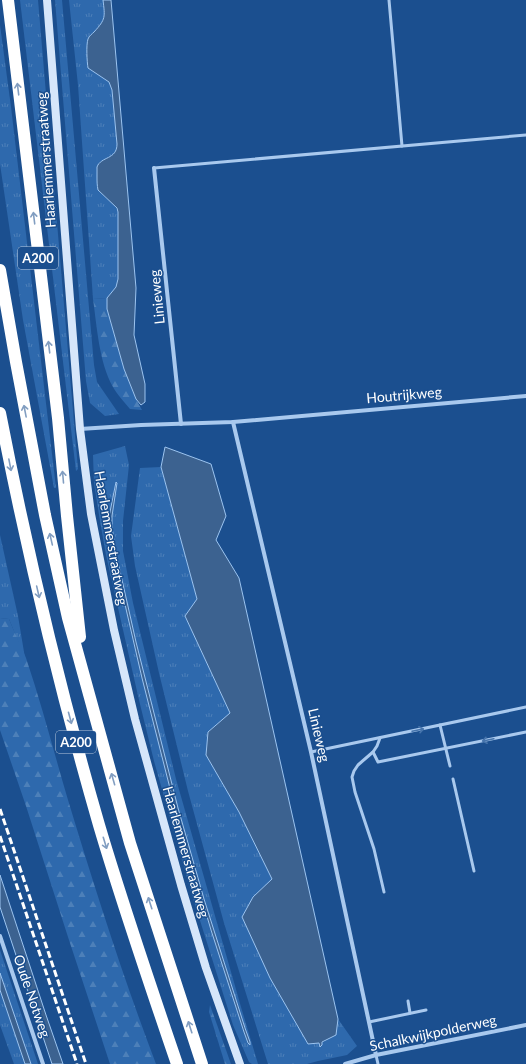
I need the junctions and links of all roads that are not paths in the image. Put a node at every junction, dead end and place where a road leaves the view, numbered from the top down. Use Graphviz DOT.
graph roads {
  1 [pos="8,0"];
  2 [pos="47,0"];
  3 [pos="389,0"];
  4 [pos="526,135"];
  5 [pos="402,146"];
  6 [pos="154,168"];
  7 [pos="0,270"];
  8 [pos="526,396"];
  9 [pos="0,413"];
  10 [pos="233,422"];
  11 [pos="181,424"];
  12 [pos="80,429"];
  13 [pos="83,672"];
  14 [pos="526,707"];
  15 [pos="440,725"];
  16 [pos="526,732"];
  17 [pos="380,738"];
  18 [pos="446,749"];
  19 [pos="312,752"];
  20 [pos="373,752"];
  21 [pos="450,766"];
  22 [pos="453,779"];
  23 [pos="474,871"];
  24 [pos="384,892"];
  25 [pos="0,936"];
  26 [pos="408,1001"];
  27 [pos="426,1010"];
  28 [pos="410,1013"];
  29 [pos="368,1022"];
  30 [pos="526,1025"];
  31 [pos="376,1055"];
  32 [pos="43,1064"];
  33 [pos="177,1064"];
  34 [pos="202,1064"];
  35 [pos="240,1064"];
  36 [pos="345,1064"];
  37 [pos="378,1064"];
  13 -- 1 [label="highway, A200, one-way"];
  2 -- 12 [label="main road, Haarlemmerstraatweg"];
  3 -- 5 [label="lane"];
  4 -- 5 [label="lane"];
  5 -- 6 [label="lane"];
  6 -- 11 [label="street, Linieweg"];
  13 -- 7 [label="highway, A200, one-way"];
  8 -- 10 [label="street, Houtrijkweg"];
  9 -- 33 [label="highway, A200, one-way"];
  10 -- 11 [label="street"];
  10 -- 19 [label="street, Linieweg"];
  11 -- 12 [label="street"];
  12 -- 35 [label="main road, Haarlemmerstraatweg"];
  34 -- 13 [label="highway, A200, one-way"];
  14 -- 15 [label="lane"];
  17 -- 15 [label="lane, one-way"];
  15 -- 18 [label="lane"];
  16 -- 18 [label="lane, one-way"];
  17 -- 19 [label="lane"];
  17 -- 20 [label="lane"];
  18 -- 20 [label="lane"];
  18 -- 21 [label="lane"];
  19 -- 29 [label="street, Linieweg"];
  20 -- 24 [label="lane"];
  22 -- 23 [label="lane"];
  25 -- 32 [label="street, Oude Notweg"];
  26 -- 28 [label="lane"];
  27 -- 28 [label="lane"];
  28 -- 29 [label="lane"];
  29 -- 31 [label="street, Linieweg"];
  30 -- 31 [label="street, Schalkwijkpolderweg"];
  31 -- 36 [label="street, Schalkwijkpolderweg"];
  31 -- 37 [label="lane"];
}
